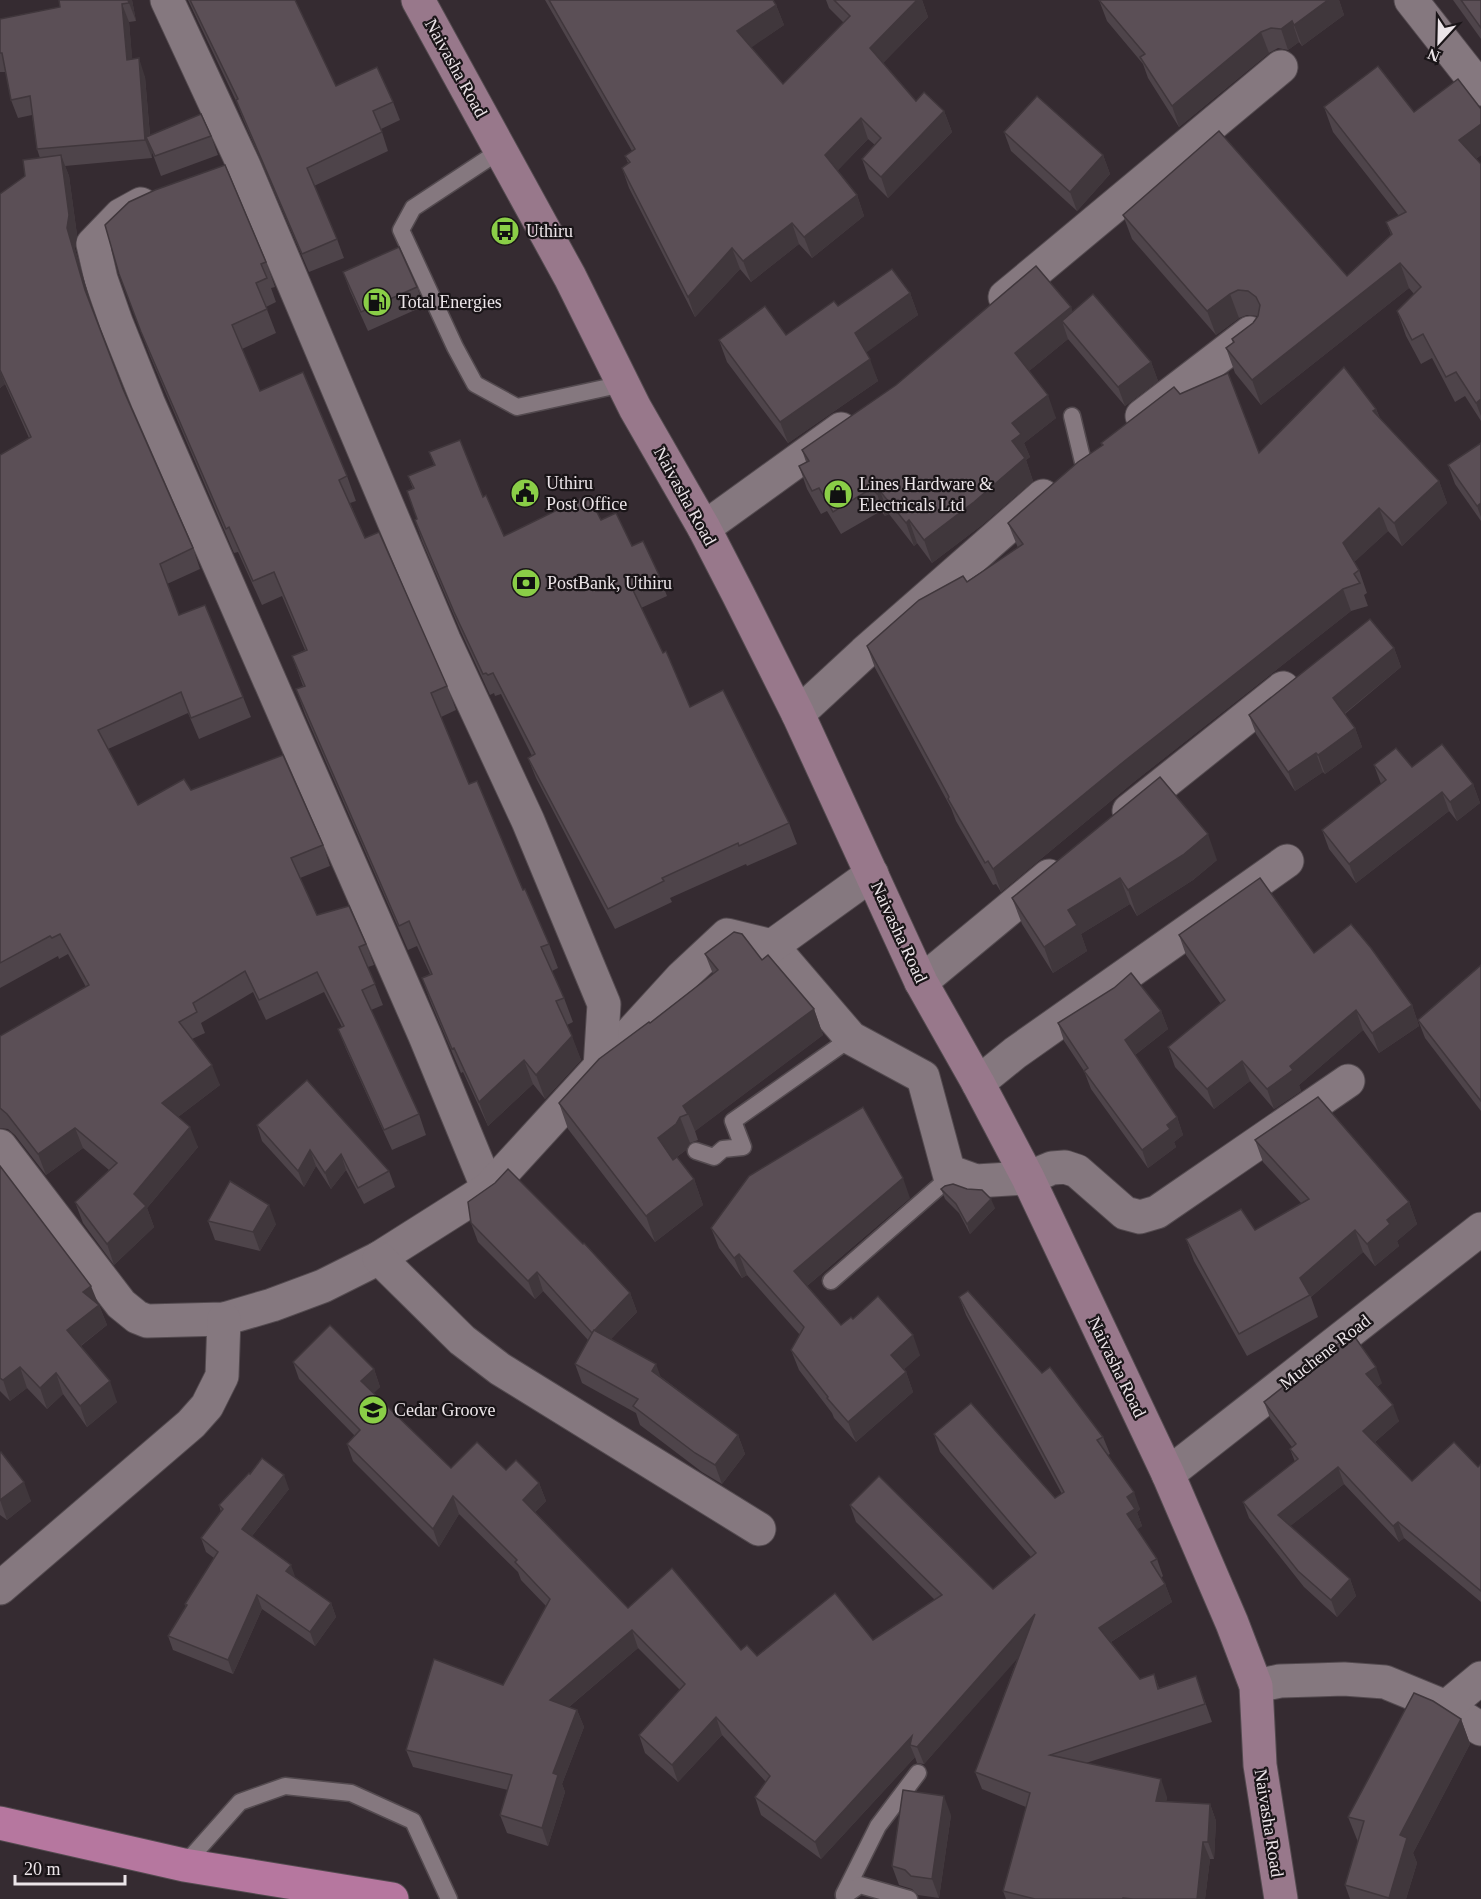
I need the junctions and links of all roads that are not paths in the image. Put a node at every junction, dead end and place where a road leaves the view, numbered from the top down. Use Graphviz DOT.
graph roads {
  1 [pos="167,0"];
  2 [pos="418,0"];
  3 [pos="1411,0"];
  4 [pos="1281,67"];
  5 [pos="1481,89"];
  6 [pos="501,150"];
  7 [pos="244,166"];
  8 [pos="212,177"];
  9 [pos="170,193"];
  10 [pos="983,317"];
  11 [pos="1250,333"];
  12 [pos="623,384"];
  13 [pos="864,413"];
  14 [pos="1072,416"];
  15 [pos="1083,462"];
  16 [pos="704,528"];
  17 [pos="1306,670"];
  18 [pos="798,714"];
  19 [pos="1102,832"];
  20 [pos="1076,854"];
  21 [pos="1287,861"];
  22 [pos="872,874"];
  23 [pos="772,946"];
  24 [pos="921,982"];
  25 [pos="851,1038"];
  26 [pos="600,1068"];
  27 [pos="1348,1081"];
  28 [pos="978,1083"];
  29 [pos="0,1146"];
  30 [pos="696,1151"];
  31 [pos="950,1176"];
  32 [pos="1028,1178"];
  33 [pos="488,1189"];
  34 [pos="1481,1229"];
  35 [pos="378,1258"];
  36 [pos="831,1281"];
  37 [pos="224,1319"];
  38 [pos="1168,1474"];
  39 [pos="759,1529"];
  40 [pos="0,1588"];
  41 [pos="1481,1678"];
  42 [pos="1256,1686"];
  43 [pos="1446,1707"];
  44 [pos="1481,1729"];
  45 [pos="918,1773"];
  46 [pos="0,1822"];
  47 [pos="184,1865"];
  48 [pos="843,1897"];
  49 [pos="392,1899"];
  50 [pos="449,1899"];
  51 [pos="909,1899"];
  52 [pos="1281,1899"];
  1 -- 7 [label="street"];
  2 -- 6 [label="main road, Naivasha Road"];
  3 -- 5 [label="street"];
  4 -- 10 [label="street"];
  6 -- 12 [label="main road, Naivasha Road"];
  6 -- 12 [label="lane"];
  7 -- 8 [label="street"];
  7 -- 26 [label="street"];
  9 -- 33 [label="street"];
  11 -- 15 [label="street"];
  12 -- 16 [label="main road, Naivasha Road"];
  13 -- 16 [label="street"];
  14 -- 15 [label="lane"];
  15 -- 18 [label="street"];
  16 -- 18 [label="main road, Naivasha Road"];
  17 -- 19 [label="street"];
  18 -- 22 [label="main road, Naivasha Road"];
  20 -- 24 [label="street"];
  21 -- 28 [label="street"];
  22 -- 23 [label="street"];
  22 -- 24 [label="main road, Naivasha Road"];
  23 -- 25 [label="street"];
  23 -- 26 [label="street"];
  24 -- 28 [label="main road, Naivasha Road"];
  25 -- 30 [label="lane"];
  25 -- 31 [label="street"];
  26 -- 33 [label="street"];
  27 -- 32 [label="street"];
  28 -- 32 [label="main road, Naivasha Road"];
  29 -- 37 [label="street"];
  31 -- 32 [label="street"];
  31 -- 36 [label="lane"];
  32 -- 38 [label="main road, Naivasha Road"];
  33 -- 35 [label="street"];
  34 -- 38 [label="street, Muchene Road"];
  35 -- 37 [label="street"];
  35 -- 39 [label="street"];
  37 -- 40 [label="street"];
  38 -- 42 [label="main road, Naivasha Road"];
  41 -- 43 [label="street"];
  42 -- 43 [label="street"];
  42 -- 52 [label="main road, Naivasha Road"];
  43 -- 44 [label="street"];
  45 -- 48 [label="lane"];
  46 -- 47 [label="highway"];
  47 -- 49 [label="highway"];
  47 -- 50 [label="lane"];
  48 -- 51 [label="lane"];
}
